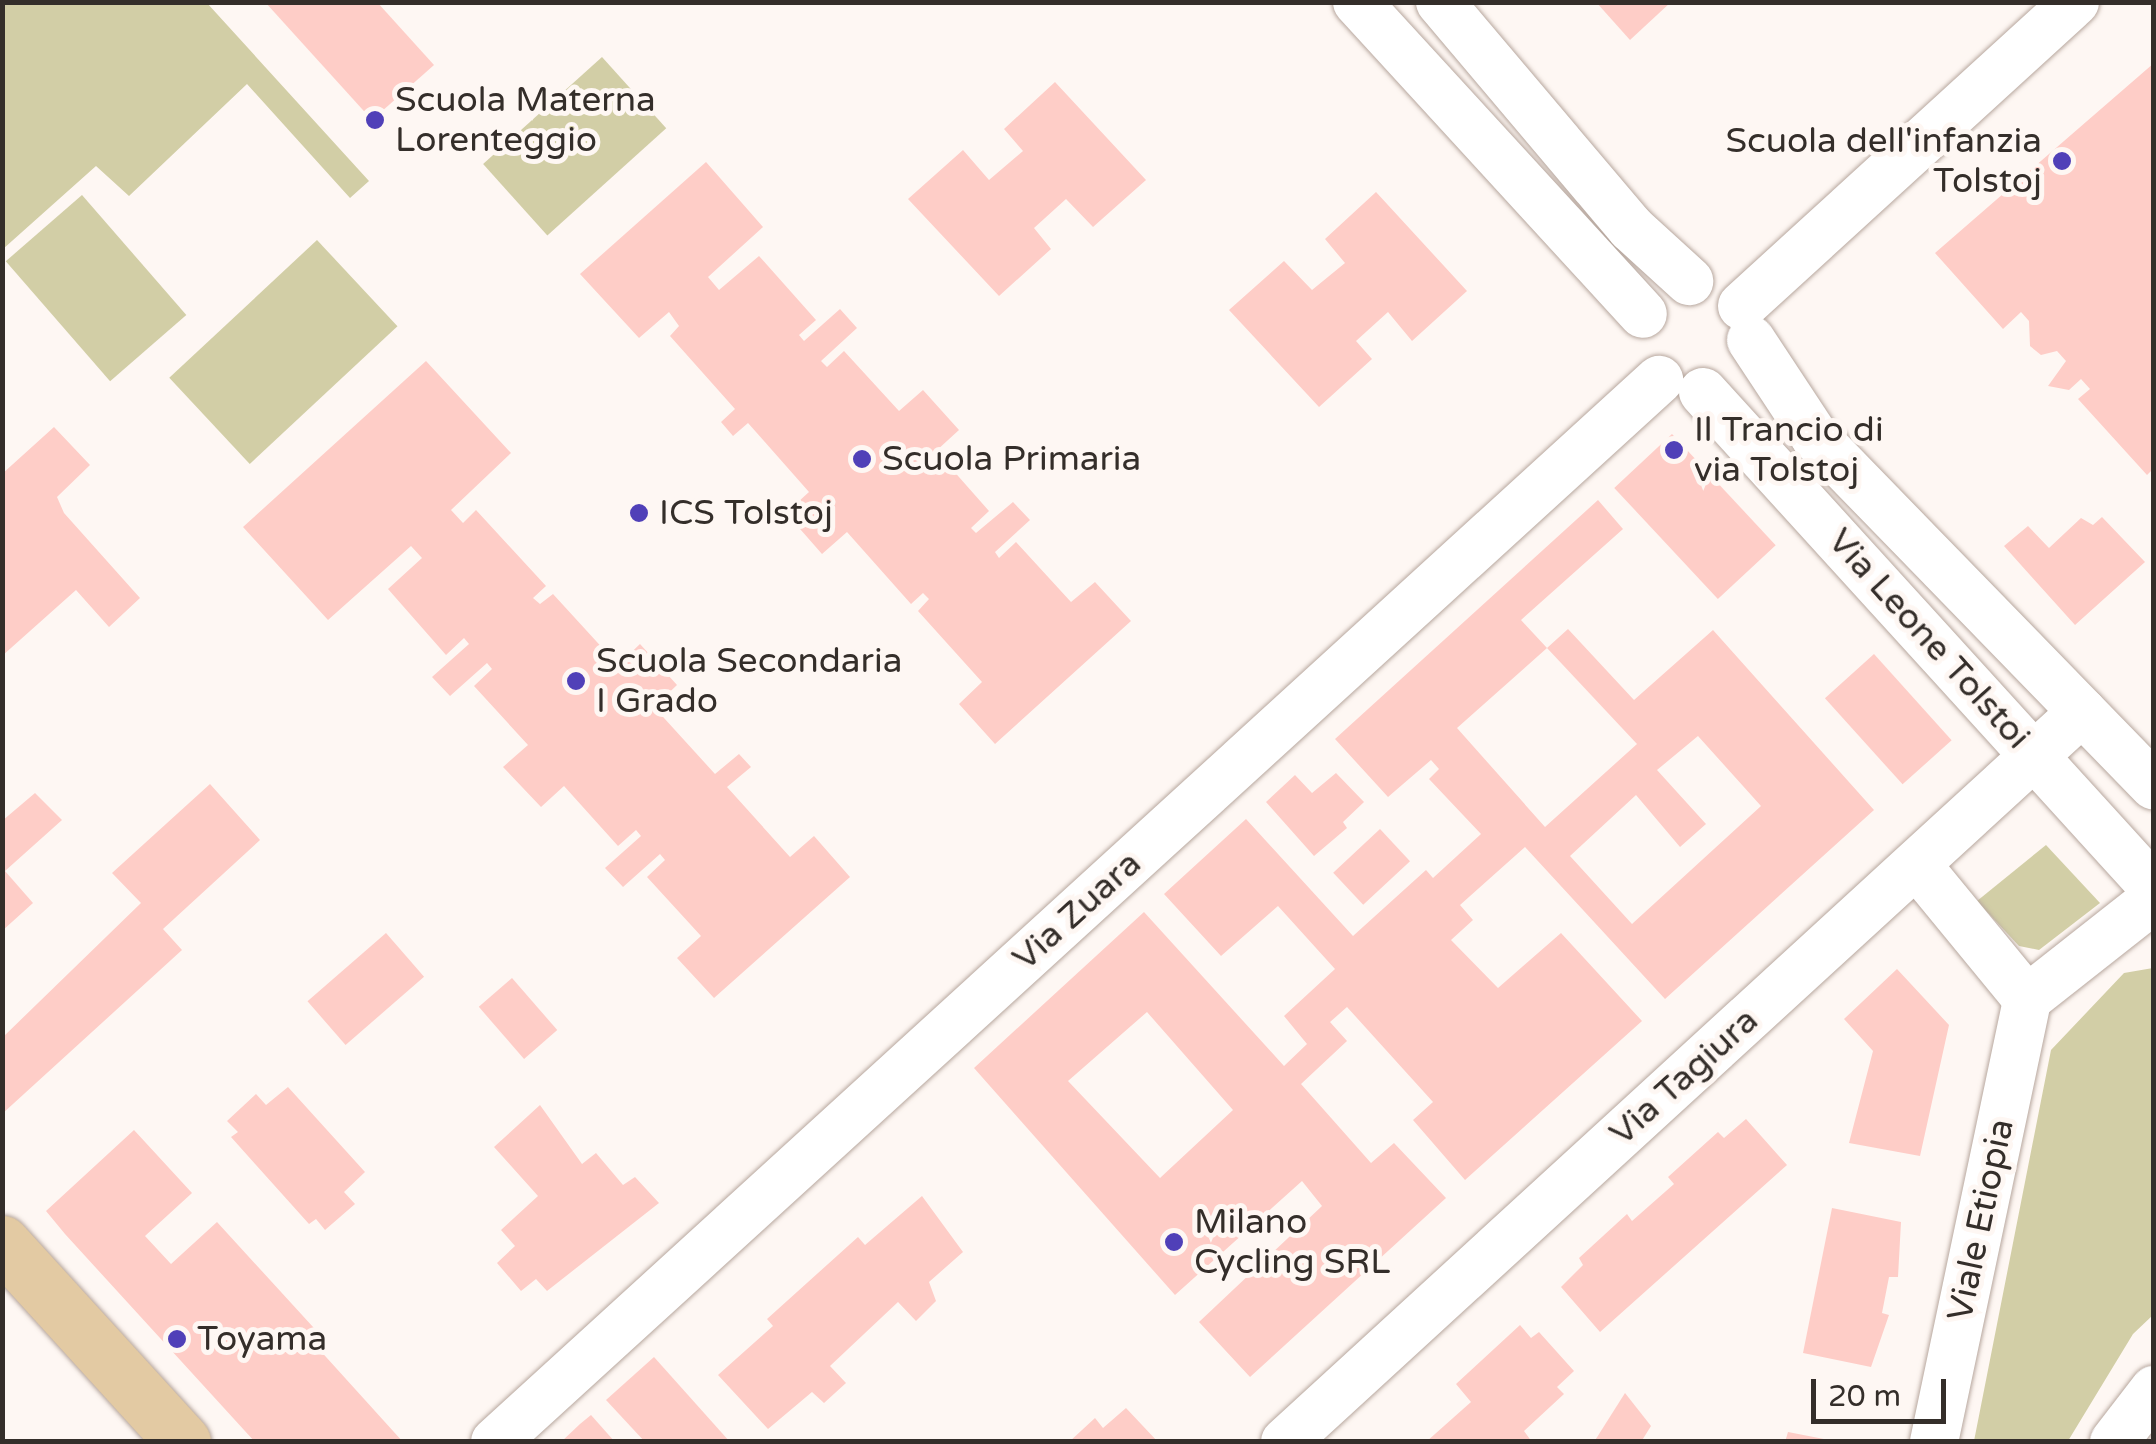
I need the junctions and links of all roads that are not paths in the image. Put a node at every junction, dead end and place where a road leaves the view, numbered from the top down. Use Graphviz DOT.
graph roads {
  1 [pos="1440,2"];
  2 [pos="2075,2"];
  3 [pos="1363,5"];
  4 [pos="1689,281"];
  5 [pos="1643,314"];
  6 [pos="1747,323"];
  7 [pos="1681,386"];
  8 [pos="2082,712"];
  9 [pos="2035,755"];
  10 [pos="2154,785"];
  11 [pos="1916,865"];
  12 [pos="2154,888"];
  13 [pos="2154,898"];
  14 [pos="2027,998"];
  15 [pos="2,1244"];
  16 [pos="2154,1390"];
  17 [pos="183,1442"];
  18 [pos="495,1442"];
  19 [pos="1285,1442"];
  20 [pos="1934,1442"];
  21 [pos="2114,1442"];
  1 -- 4 [label="street, Via Leone Tolstoi"];
  2 -- 6 [label="street"];
  3 -- 5 [label="street"];
  4 -- 5 [label="street"];
  4 -- 6 [label="street, Via Leone Tolstoi"];
  5 -- 7 [label="street, Via Leone Tolstoi"];
  6 -- 7 [label="street"];
  6 -- 8 [label="street, Via Leone Tolstoi"];
  7 -- 9 [label="street, Via Leone Tolstoi"];
  7 -- 18 [label="street, Via Zuara"];
  8 -- 9 [label="street, Via Tagiura"];
  8 -- 10 [label="street, Via Leone Tolstoi"];
  9 -- 11 [label="street, Via Tagiura"];
  9 -- 12 [label="street, Via Leone Tolstoi"];
  11 -- 14 [label="street"];
  11 -- 19 [label="street, Via Tagiura"];
  13 -- 14 [label="street"];
  14 -- 20 [label="street, Viale Etiopia"];
  15 -- 17 [label="main road"];
  16 -- 21 [label="street"];
}
